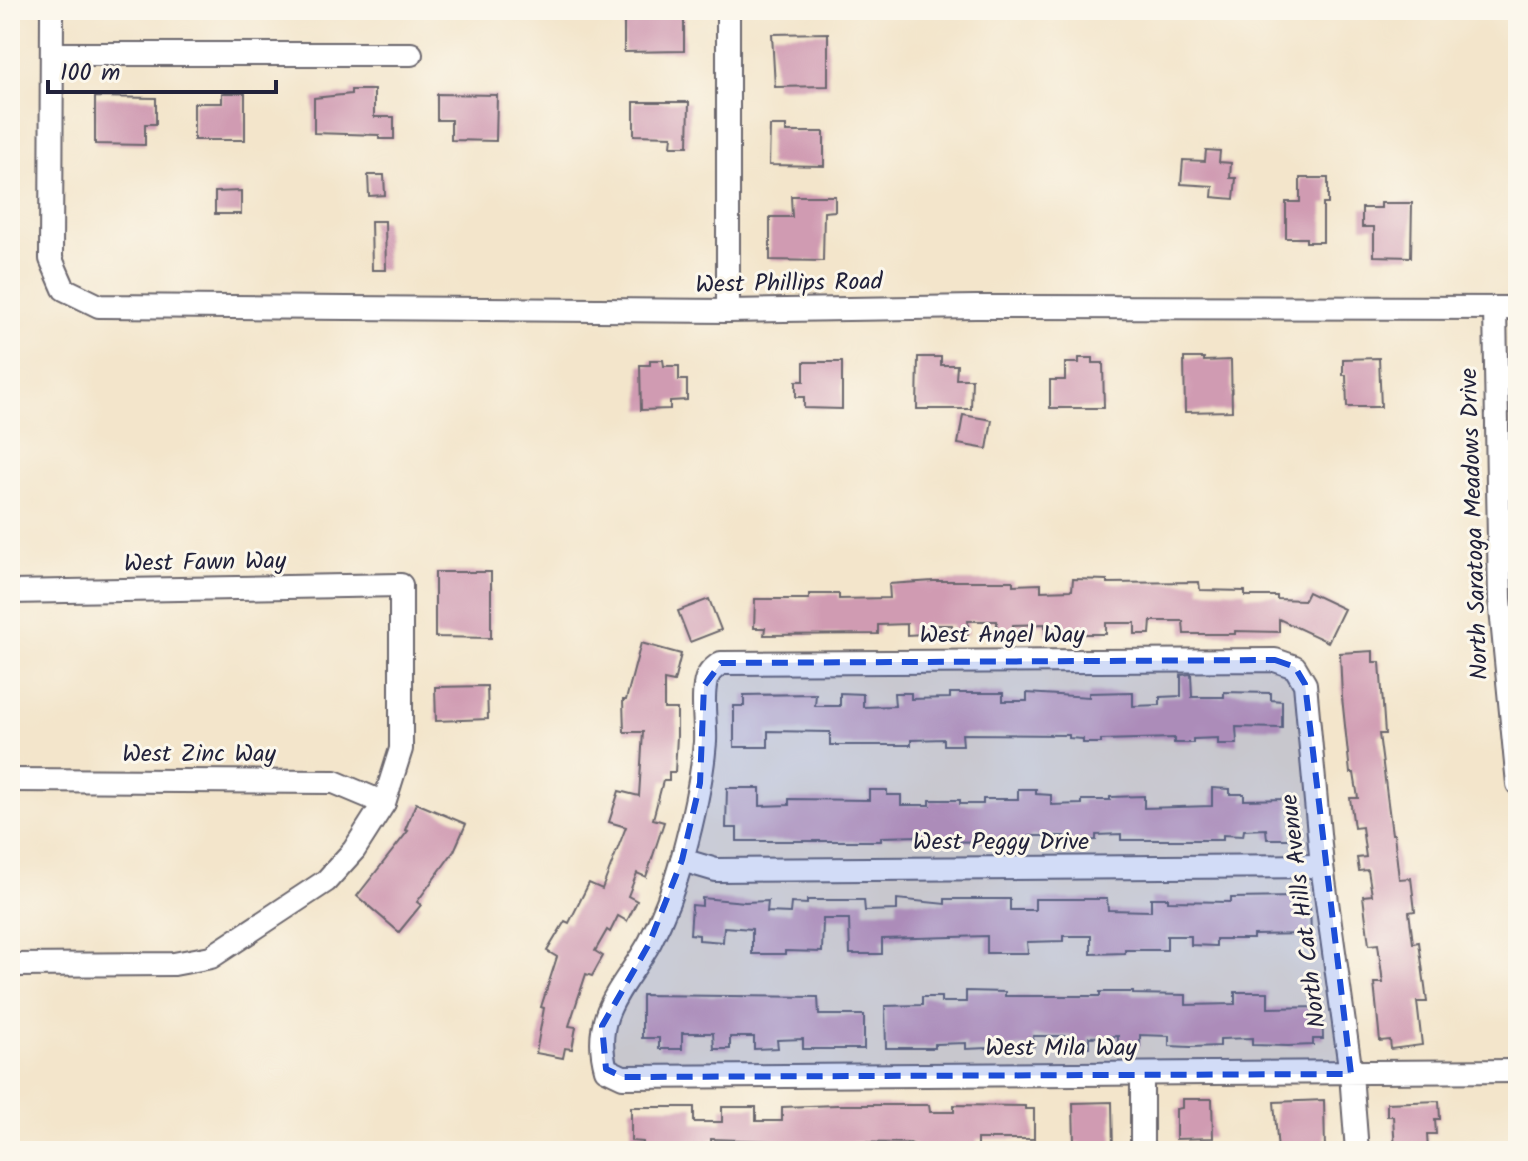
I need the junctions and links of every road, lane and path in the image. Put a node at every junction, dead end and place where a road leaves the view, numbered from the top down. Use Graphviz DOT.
graph roads {
  1 [pos="52,10"];
  2 [pos="728,10"];
  3 [pos="52,54"];
  4 [pos="411,54"];
  5 [pos="1495,308"];
  6 [pos="1518,308"];
  7 [pos="728,311"];
  8 [pos="10,592"];
  9 [pos="1295,667"];
  10 [pos="10,780"];
  11 [pos="1518,784"];
  12 [pos="384,803"];
  13 [pos="682,860"];
  14 [pos="1322,866"];
  15 [pos="10,965"];
  16 [pos="1518,1071"];
  17 [pos="1142,1074"];
  18 [pos="1351,1074"];
  19 [pos="1142,1151"];
  20 [pos="1357,1151"];
  1 -- 3 [label="street"];
  2 -- 7 [label="street"];
  3 -- 4 [label="street"];
  3 -- 7 [label="street, West Phillips Road"];
  5 -- 6 [label="street, West Phillips Road"];
  5 -- 7 [label="street, West Phillips Road"];
  5 -- 11 [label="street, North Saratoga Meadows Drive"];
  8 -- 12 [label="street, West Fawn Way"];
  9 -- 13 [label="street, West Angel Way"];
  9 -- 14 [label="street, North Cat Hills Avenue"];
  10 -- 12 [label="street, West Zinc Way"];
  12 -- 15 [label="street"];
  13 -- 14 [label="street, West Peggy Drive"];
  13 -- 17 [label="street, West Mila Way"];
  14 -- 18 [label="street, North Cat Hills Avenue"];
  16 -- 18 [label="street, West Mila Way"];
  17 -- 18 [label="street, West Mila Way"];
  17 -- 19 [label="street"];
  18 -- 20 [label="street, North Cat Hills Avenue"];
}
